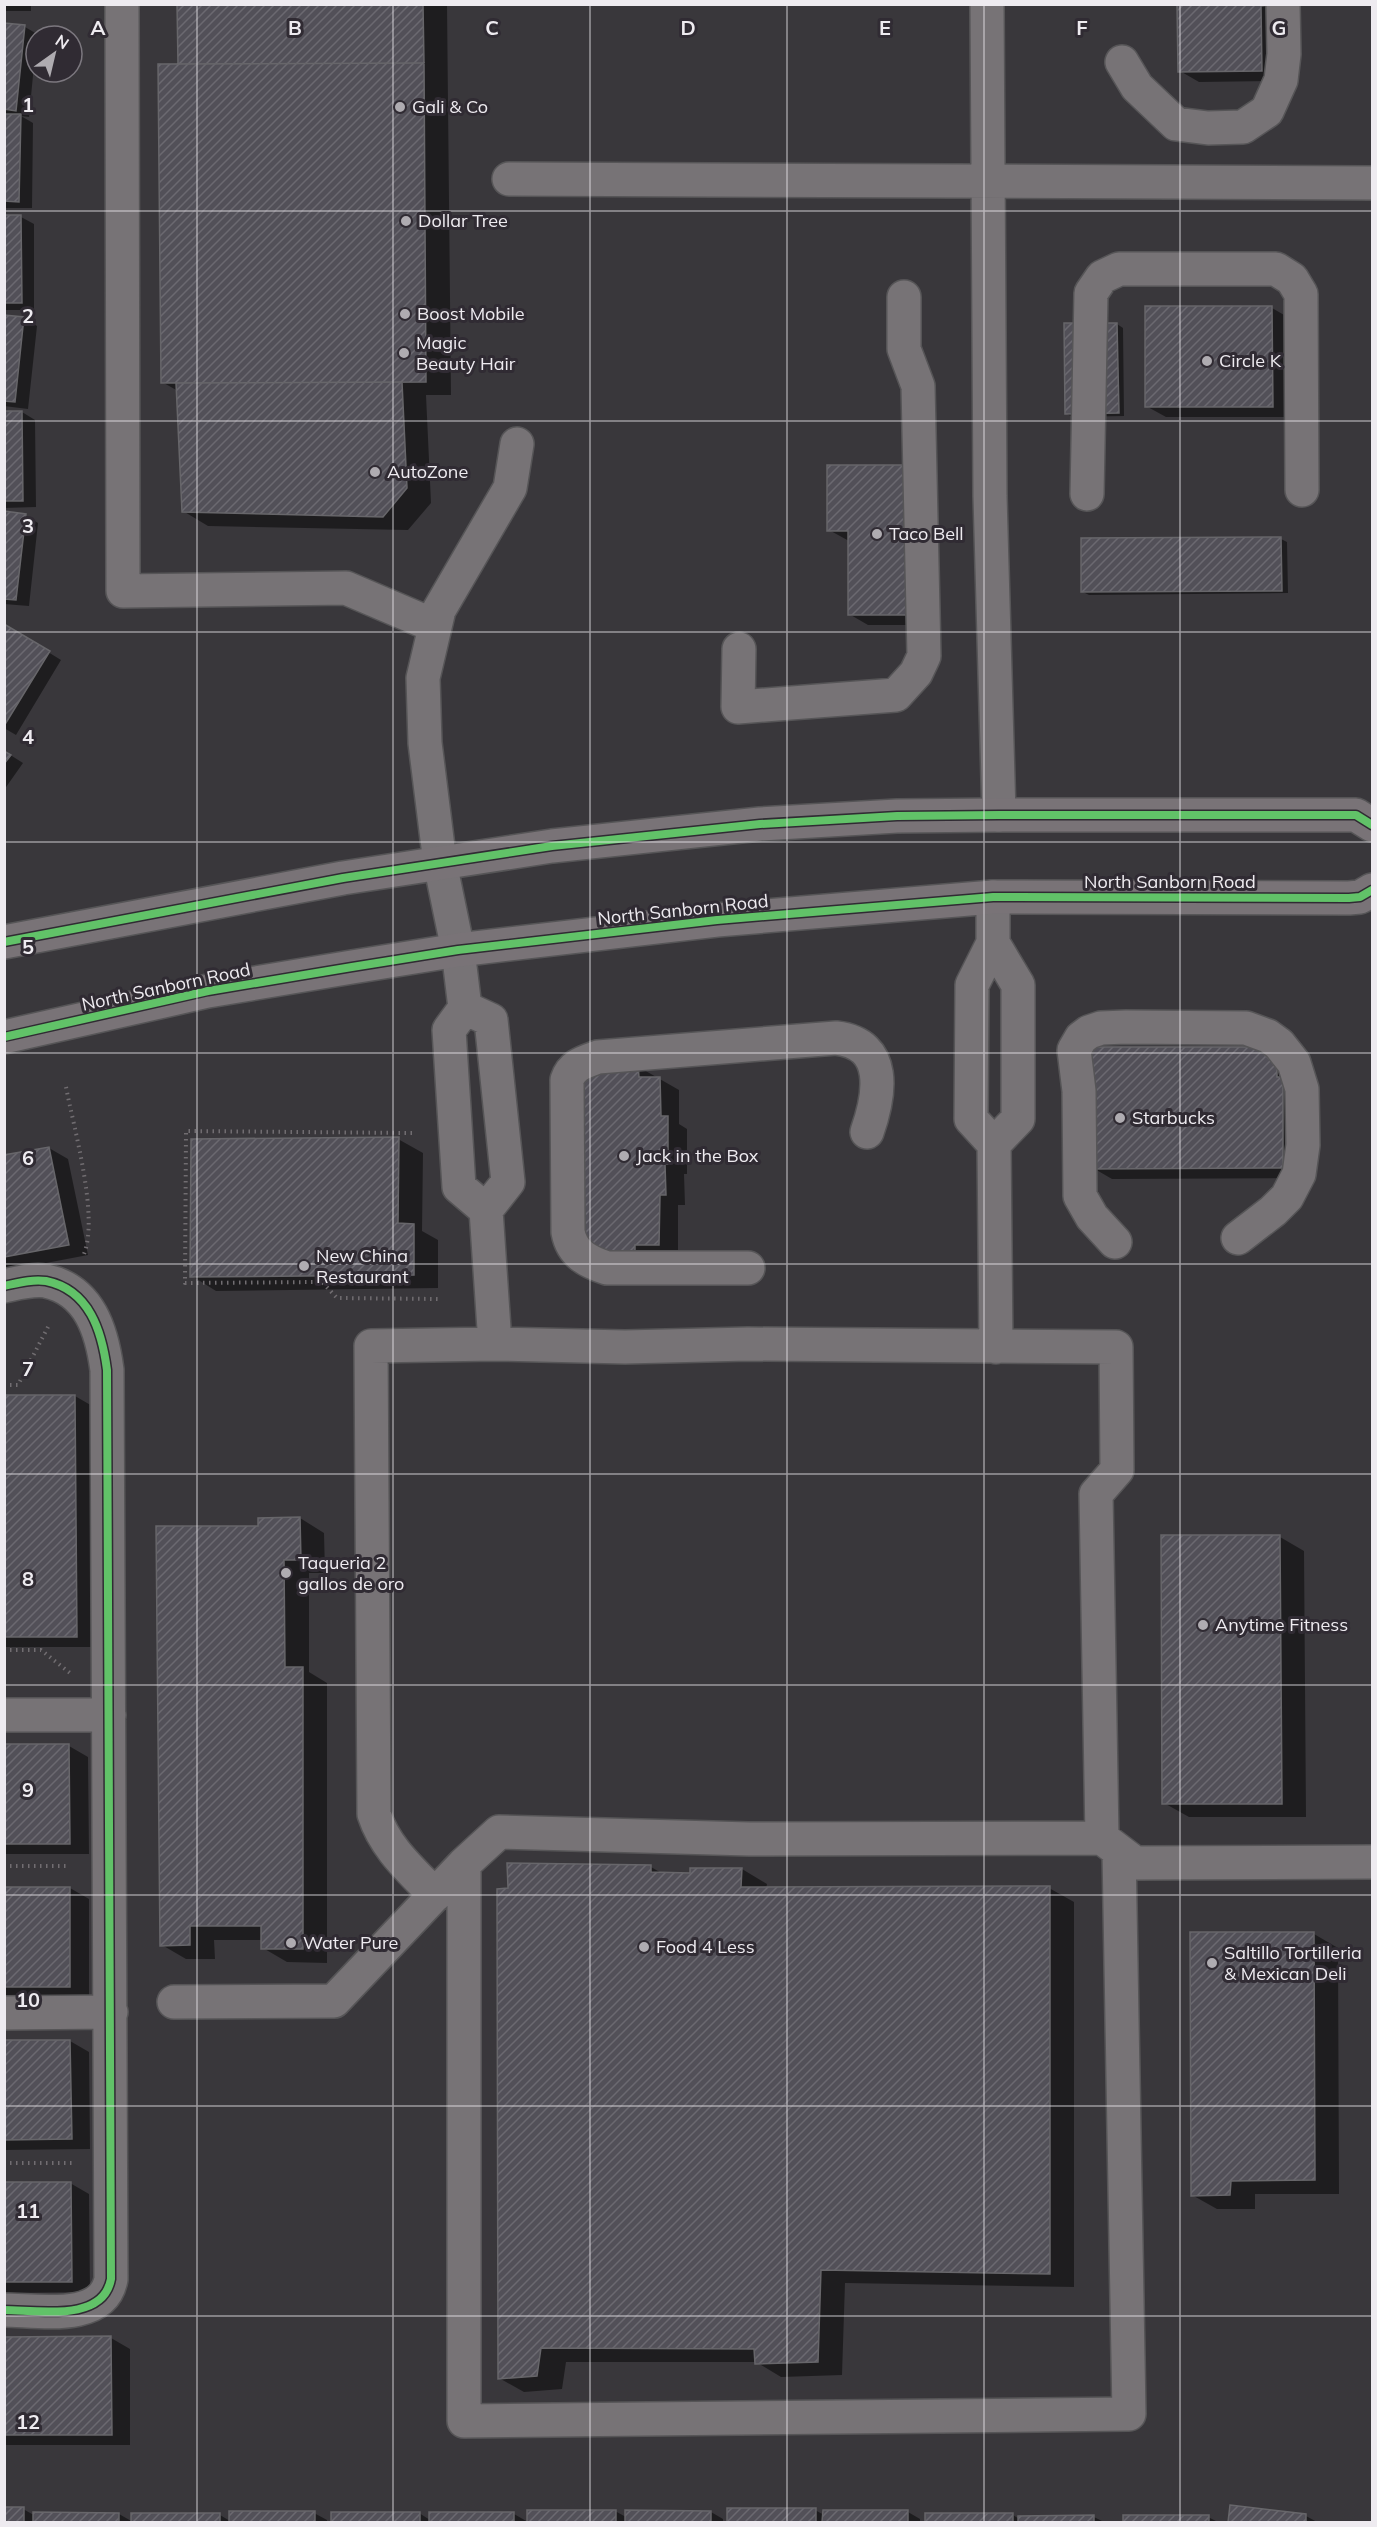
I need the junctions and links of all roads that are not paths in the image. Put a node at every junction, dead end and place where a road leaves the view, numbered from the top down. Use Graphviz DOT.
graph roads {
  1 [pos="122,4"];
  2 [pos="987,4"];
  3 [pos="1283,4"];
  4 [pos="1122,62"];
  5 [pos="509,179"];
  6 [pos="989,180"];
  7 [pos="1372,183"];
  8 [pos="904,297"];
  9 [pos="517,444"];
  10 [pos="1302,490"];
  11 [pos="1087,494"];
  12 [pos="435,626"];
  13 [pos="739,649"];
  14 [pos="999,815"];
  15 [pos="1372,825"];
  16 [pos="440,863"];
  17 [pos="1372,890"];
  18 [pos="993,897"];
  19 [pos="4,942"];
  20 [pos="993,943"];
  21 [pos="458,950"];
  22 [pos="465,1008"];
  23 [pos="4,1037"];
  24 [pos="867,1132"];
  25 [pos="994,1144"];
  26 [pos="486,1210"];
  27 [pos="1238,1238"];
  28 [pos="1115,1242"];
  29 [pos="748,1268"];
  30 [pos="4,1286"];
  31 [pos="495,1344"];
  32 [pos="996,1347"];
  33 [pos="4,1715"];
  34 [pos="109,1715"];
  35 [pos="1110,1845"];
  36 [pos="1372,1862"];
  37 [pos="464,1864"];
  38 [pos="435,1895"];
  39 [pos="174,2002"];
  40 [pos="111,2012"];
  41 [pos="4,2013"];
  42 [pos="4,2310"];
  1 -- 12 [label="street"];
  2 -- 6 [label="street"];
  3 -- 4 [label="street"];
  5 -- 6 [label="street"];
  6 -- 7 [label="street"];
  6 -- 14 [label="street"];
  8 -- 13 [label="street"];
  9 -- 12 [label="street"];
  10 -- 11 [label="street"];
  12 -- 16 [label="street"];
  14 -- 15 [label="main road"];
  14 -- 16 [label="main road"];
  16 -- 19 [label="main road"];
  16 -- 21 [label="street"];
  17 -- 18 [label="main road, North Sanborn Road"];
  18 -- 20 [label="street"];
  18 -- 21 [label="main road, North Sanborn Road"];
  20 -- 25 [label="street"];
  20 -- 25 [label="street"];
  21 -- 22 [label="street"];
  21 -- 23 [label="main road, North Sanborn Road"];
  22 -- 26 [label="street"];
  22 -- 26 [label="street"];
  24 -- 29 [label="street"];
  25 -- 32 [label="street"];
  26 -- 31 [label="street"];
  27 -- 28 [label="street"];
  30 -- 34 [label="street"];
  31 -- 32 [label="street"];
  31 -- 38 [label="street"];
  32 -- 35 [label="street"];
  33 -- 34 [label="street"];
  34 -- 40 [label="street"];
  35 -- 36 [label="street"];
  35 -- 37 [label="street"];
  35 -- 37 [label="street"];
  37 -- 38 [label="street"];
  38 -- 39 [label="street"];
  40 -- 41 [label="street"];
  40 -- 42 [label="street"];
}
